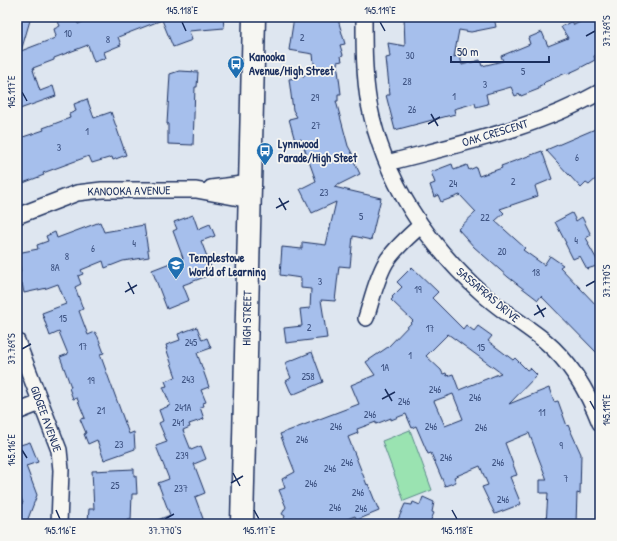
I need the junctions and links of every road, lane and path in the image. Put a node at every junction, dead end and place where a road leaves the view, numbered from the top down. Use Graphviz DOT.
graph roads {
  1 [pos="254,17"];
  2 [pos="364,17"];
  3 [pos="600,92"];
  4 [pos="387,162"];
  5 [pos="250,192"];
  6 [pos="17,216"];
  7 [pos="420,226"];
  8 [pos="366,318"];
  9 [pos="17,341"];
  10 [pos="40,403"];
  11 [pos="17,412"];
  12 [pos="600,423"];
  13 [pos="59,524"];
  14 [pos="242,524"];
  1 -- 5 [label="main road, HIGH STREET"];
  2 -- 4 [label="street, SASSAFRAS DRIVE"];
  3 -- 4 [label="street, OAK CRESCENT"];
  4 -- 7 [label="street, SASSAFRAS DRIVE"];
  5 -- 6 [label="street, KANOOKA AVENUE"];
  5 -- 14 [label="main road, HIGH STREET"];
  7 -- 8 [label="street"];
  7 -- 12 [label="street, SASSAFRAS DRIVE"];
  9 -- 10 [label="street, GIDGEE AVENUE"];
  10 -- 11 [label="street"];
  10 -- 13 [label="street, GIDGEE AVENUE"];
}
